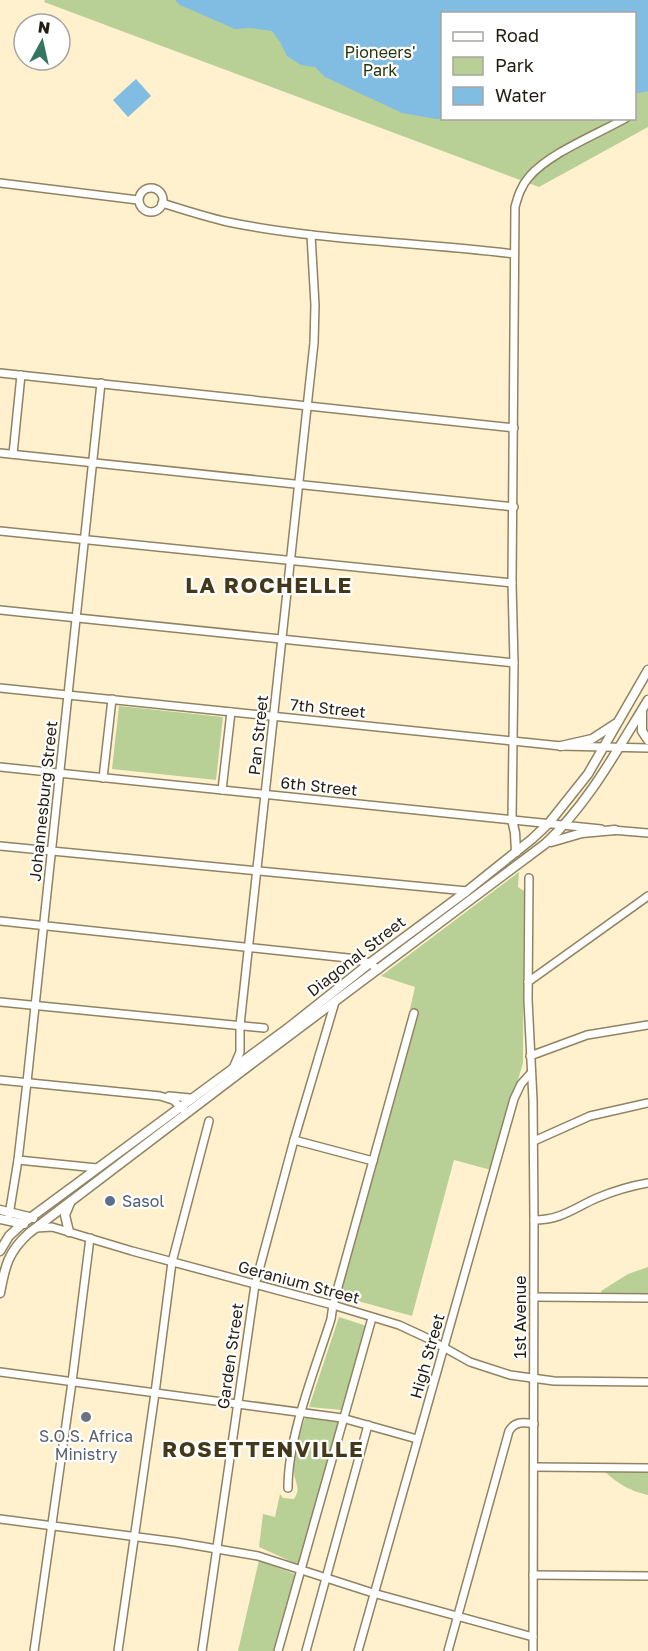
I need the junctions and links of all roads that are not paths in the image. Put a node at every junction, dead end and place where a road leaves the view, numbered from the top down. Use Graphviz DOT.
graph roads {
  1 [pos="622,120"];
  2 [pos="0,183"];
  3 [pos="138,200"];
  4 [pos="162,203"];
  5 [pos="311,235"];
  6 [pos="514,254"];
  7 [pos="0,373"];
  8 [pos="21,375"];
  9 [pos="101,383"];
  10 [pos="307,406"];
  11 [pos="514,428"];
  12 [pos="0,453"];
  13 [pos="13,454"];
  14 [pos="92,463"];
  15 [pos="299,484"];
  16 [pos="514,507"];
  17 [pos="0,531"];
  18 [pos="84,540"];
  19 [pos="291,560"];
  20 [pos="512,583"];
  21 [pos="0,610"];
  22 [pos="76,617"];
  23 [pos="282,639"];
  24 [pos="514,663"];
  25 [pos="648,670"];
  26 [pos="0,688"];
  27 [pos="68,695"];
  28 [pos="112,699"];
  29 [pos="646,703"];
  30 [pos="231,712"];
  31 [pos="274,716"];
  32 [pos="619,721"];
  33 [pos="648,740"];
  34 [pos="513,741"];
  35 [pos="561,746"];
  36 [pos="604,746"];
  37 [pos="619,747"];
  38 [pos="648,748"];
  39 [pos="0,767"];
  40 [pos="60,773"];
  41 [pos="103,778"];
  42 [pos="222,790"];
  43 [pos="265,794"];
  44 [pos="512,819"];
  45 [pos="549,823"];
  46 [pos="565,825"];
  47 [pos="615,830"];
  48 [pos="648,833"];
  49 [pos="545,844"];
  50 [pos="0,846"];
  51 [pos="52,851"];
  52 [pos="516,852"];
  53 [pos="257,871"];
  54 [pos="528,878"];
  55 [pos="467,891"];
  56 [pos="648,896"];
  57 [pos="0,921"];
  58 [pos="44,926"];
  59 [pos="249,946"];
  60 [pos="370,963"];
  61 [pos="378,970"];
  62 [pos="528,982"];
  63 [pos="0,1002"];
  64 [pos="335,1002"];
  65 [pos="36,1006"];
  66 [pos="414,1013"];
  67 [pos="240,1025"];
  68 [pos="648,1025"];
  69 [pos="264,1028"];
  70 [pos="530,1056"];
  71 [pos="234,1066"];
  72 [pos="531,1073"];
  73 [pos="0,1080"];
  74 [pos="27,1083"];
  75 [pos="160,1096"];
  76 [pos="190,1098"];
  77 [pos="648,1103"];
  78 [pos="180,1106"];
  79 [pos="187,1113"];
  80 [pos="209,1121"];
  81 [pos="294,1140"];
  82 [pos="534,1141"];
  83 [pos="18,1161"];
  84 [pos="373,1161"];
  85 [pos="97,1168"];
  86 [pos="648,1183"];
  87 [pos="72,1200"];
  88 [pos="0,1210"];
  89 [pos="6,1217"];
  90 [pos="31,1217"];
  91 [pos="534,1220"];
  92 [pos="22,1224"];
  93 [pos="48,1224"];
  94 [pos="36,1228"];
  95 [pos="69,1232"];
  96 [pos="90,1239"];
  97 [pos="0,1251"];
  98 [pos="172,1262"];
  99 [pos="255,1285"];
  100 [pos="0,1293"];
  101 [pos="534,1297"];
  102 [pos="648,1298"];
  103 [pos="333,1305"];
  104 [pos="372,1318"];
  105 [pos="442,1347"];
  106 [pos="0,1372"];
  107 [pos="534,1379"];
  108 [pos="72,1382"];
  109 [pos="648,1382"];
  110 [pos="155,1393"];
  111 [pos="237,1404"];
  112 [pos="302,1413"];
  113 [pos="342,1418"];
  114 [pos="534,1424"];
  115 [pos="368,1425"];
  116 [pos="417,1439"];
  117 [pos="534,1467"];
  118 [pos="648,1468"];
  119 [pos="288,1488"];
  120 [pos="0,1519"];
  121 [pos="51,1526"];
  122 [pos="135,1537"];
  123 [pos="217,1550"];
  124 [pos="300,1571"];
  125 [pos="533,1575"];
  126 [pos="648,1576"];
  127 [pos="326,1578"];
  128 [pos="373,1593"];
  129 [pos="457,1617"];
  130 [pos="533,1637"];
  131 [pos="34,1651"];
  132 [pos="118,1651"];
  133 [pos="202,1651"];
  134 [pos="278,1651"];
  135 [pos="306,1651"];
  136 [pos="358,1651"];
  137 [pos="448,1651"];
  138 [pos="533,1651"];
  1 -- 6 [label="street"];
  2 -- 3 [label="street"];
  3 -- 4 [label="street"];
  3 -- 4 [label="street"];
  4 -- 5 [label="street"];
  5 -- 6 [label="street"];
  5 -- 10 [label="street, Pan Street"];
  6 -- 11 [label="street"];
  7 -- 8 [label="street"];
  8 -- 9 [label="street"];
  8 -- 13 [label="street"];
  9 -- 10 [label="street"];
  9 -- 14 [label="street, Johannesburg Street"];
  10 -- 11 [label="street"];
  10 -- 15 [label="street, Pan Street"];
  11 -- 16 [label="street"];
  12 -- 13 [label="street"];
  13 -- 14 [label="street"];
  14 -- 15 [label="street"];
  14 -- 18 [label="street, Johannesburg Street"];
  15 -- 16 [label="street"];
  15 -- 19 [label="street, Pan Street"];
  16 -- 20 [label="street"];
  17 -- 18 [label="street"];
  18 -- 19 [label="street"];
  18 -- 22 [label="street, Johannesburg Street"];
  19 -- 20 [label="street"];
  19 -- 23 [label="street, Pan Street"];
  20 -- 24 [label="street"];
  21 -- 22 [label="street"];
  22 -- 23 [label="street"];
  22 -- 27 [label="street, Johannesburg Street"];
  23 -- 24 [label="street"];
  23 -- 31 [label="street, Pan Street"];
  24 -- 34 [label="street"];
  25 -- 32 [label="main road, Diagonal Street"];
  26 -- 27 [label="street, 7th Street"];
  27 -- 28 [label="street, 7th Street"];
  27 -- 40 [label="street, Johannesburg Street"];
  28 -- 30 [label="street, 7th Street"];
  28 -- 41 [label="street"];
  29 -- 33 [label="main road"];
  29 -- 37 [label="main road, Diagonal Street"];
  30 -- 31 [label="street, 7th Street"];
  30 -- 42 [label="street"];
  31 -- 34 [label="street, 7th Street"];
  31 -- 43 [label="street, Pan Street"];
  32 -- 35 [label="main road"];
  32 -- 36 [label="main road, Diagonal Street"];
  34 -- 35 [label="street, 7th Street"];
  34 -- 44 [label="street"];
  35 -- 36 [label="street, 7th Street"];
  36 -- 37 [label="street, 7th Street"];
  36 -- 45 [label="main road, Diagonal Street"];
  37 -- 38 [label="street, 7th Street"];
  37 -- 46 [label="main road, Diagonal Street"];
  39 -- 40 [label="street, 6th Street"];
  40 -- 41 [label="street, 6th Street"];
  40 -- 51 [label="street, Johannesburg Street"];
  41 -- 42 [label="street, 6th Street"];
  42 -- 43 [label="street, 6th Street"];
  43 -- 44 [label="street, 6th Street"];
  43 -- 53 [label="street, Pan Street"];
  44 -- 45 [label="street, 6th Street"];
  44 -- 52 [label="main road"];
  45 -- 46 [label="street, 6th Street"];
  45 -- 52 [label="main road, Diagonal Street"];
  46 -- 47 [label="street, 6th Street"];
  46 -- 49 [label="main road, Diagonal Street"];
  47 -- 48 [label="street, 6th Street"];
  47 -- 49 [label="main road"];
  49 -- 61 [label="main road, Diagonal Street"];
  50 -- 51 [label="street"];
  51 -- 53 [label="street"];
  51 -- 58 [label="street, Johannesburg Street"];
  52 -- 55 [label="main road, Diagonal Street"];
  53 -- 55 [label="street"];
  53 -- 59 [label="street, Pan Street"];
  54 -- 62 [label="street, 1st Avenue"];
  55 -- 60 [label="main road, Diagonal Street"];
  56 -- 62 [label="street"];
  57 -- 58 [label="street"];
  58 -- 59 [label="street"];
  58 -- 65 [label="street, Johannesburg Street"];
  59 -- 60 [label="street"];
  59 -- 67 [label="street, Pan Street"];
  60 -- 61 [label="street"];
  60 -- 71 [label="main road, Diagonal Street"];
  61 -- 64 [label="main road, Diagonal Street"];
  62 -- 70 [label="street, 1st Avenue"];
  63 -- 65 [label="street"];
  64 -- 79 [label="main road, Diagonal Street"];
  64 -- 81 [label="street, Garden Street"];
  65 -- 67 [label="street"];
  65 -- 74 [label="street, Johannesburg Street"];
  66 -- 84 [label="street"];
  67 -- 69 [label="street"];
  67 -- 71 [label="street, Pan Street"];
  68 -- 70 [label="street"];
  70 -- 72 [label="street, 1st Avenue"];
  71 -- 76 [label="main road, Diagonal Street"];
  72 -- 82 [label="street, 1st Avenue"];
  72 -- 105 [label="street, High Street"];
  73 -- 74 [label="street"];
  74 -- 75 [label="street"];
  74 -- 83 [label="street, Johannesburg Street"];
  75 -- 76 [label="street"];
  75 -- 78 [label="street"];
  76 -- 78 [label="main road, Diagonal Street"];
  77 -- 82 [label="street"];
  78 -- 79 [label="street"];
  78 -- 85 [label="main road, Diagonal Street"];
  79 -- 87 [label="main road, Diagonal Street"];
  80 -- 98 [label="street"];
  81 -- 84 [label="street"];
  81 -- 99 [label="street, Garden Street"];
  82 -- 91 [label="street, 1st Avenue"];
  83 -- 85 [label="street"];
  83 -- 89 [label="street, Johannesburg Street"];
  84 -- 103 [label="street"];
  85 -- 90 [label="main road, Diagonal Street"];
  86 -- 91 [label="street"];
  87 -- 93 [label="main road, Diagonal Street"];
  87 -- 95 [label="main road"];
  88 -- 89 [label="main road, Geranium Street"];
  89 -- 90 [label="main road, Geranium Street"];
  89 -- 92 [label="main road, Geranium Street"];
  90 -- 92 [label="main road, Diagonal Street"];
  90 -- 93 [label="main road, Geranium Street"];
  91 -- 101 [label="street, 1st Avenue"];
  92 -- 94 [label="main road, Geranium Street"];
  92 -- 97 [label="main road, Diagonal Street"];
  93 -- 94 [label="main road, Diagonal Street"];
  93 -- 95 [label="street, Geranium Street"];
  94 -- 100 [label="main road, Diagonal Street"];
  95 -- 96 [label="street, Geranium Street"];
  96 -- 98 [label="street, Geranium Street"];
  96 -- 108 [label="street"];
  98 -- 99 [label="street, Geranium Street"];
  98 -- 110 [label="street"];
  99 -- 103 [label="street, Geranium Street"];
  99 -- 111 [label="street, Garden Street"];
  101 -- 102 [label="street"];
  101 -- 107 [label="street, 1st Avenue"];
  103 -- 104 [label="street, Geranium Street"];
  103 -- 112 [label="street"];
  104 -- 105 [label="street, Geranium Street"];
  104 -- 113 [label="street"];
  105 -- 107 [label="street, Geranium Street"];
  105 -- 116 [label="street, High Street"];
  106 -- 108 [label="street"];
  107 -- 109 [label="street, Geranium Street"];
  107 -- 114 [label="street, 1st Avenue"];
  108 -- 110 [label="street"];
  108 -- 121 [label="street"];
  110 -- 111 [label="street"];
  110 -- 122 [label="street"];
  111 -- 112 [label="street"];
  111 -- 123 [label="street, Garden Street"];
  112 -- 113 [label="street"];
  112 -- 119 [label="street"];
  113 -- 115 [label="street"];
  113 -- 124 [label="street"];
  114 -- 117 [label="street, 1st Avenue"];
  114 -- 129 [label="street"];
  115 -- 116 [label="street"];
  115 -- 127 [label="street"];
  116 -- 128 [label="street, High Street"];
  117 -- 118 [label="street"];
  117 -- 125 [label="street, 1st Avenue"];
  120 -- 121 [label="street"];
  121 -- 122 [label="street"];
  121 -- 131 [label="street"];
  122 -- 123 [label="street"];
  122 -- 132 [label="street"];
  123 -- 124 [label="street"];
  123 -- 133 [label="street, Garden Street"];
  124 -- 127 [label="street"];
  124 -- 134 [label="street"];
  125 -- 126 [label="street"];
  125 -- 130 [label="street, 1st Avenue"];
  127 -- 128 [label="street"];
  127 -- 135 [label="street"];
  128 -- 129 [label="street"];
  128 -- 136 [label="street, High Street"];
  129 -- 130 [label="street"];
  129 -- 137 [label="street"];
  130 -- 138 [label="street, 1st Avenue"];
}
